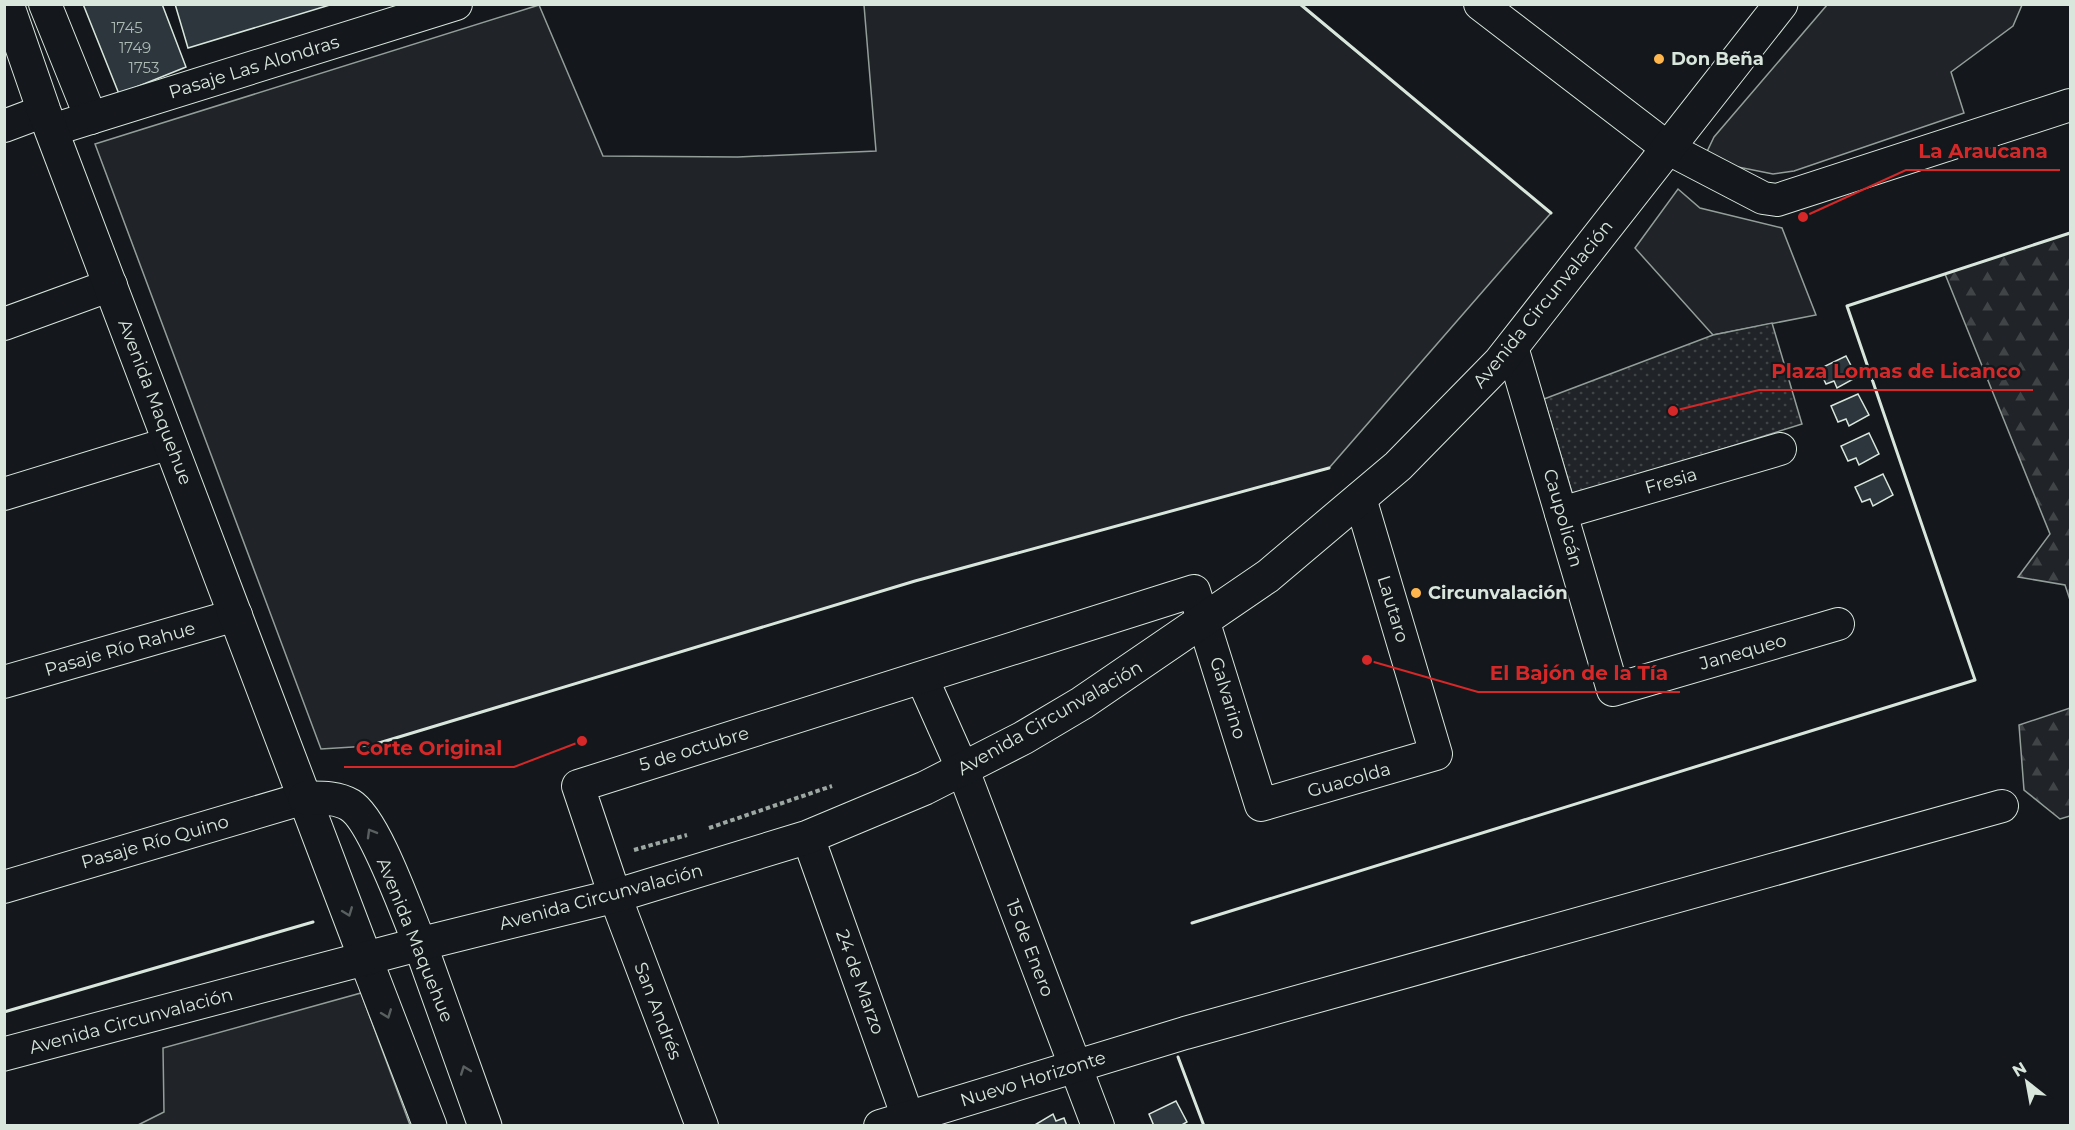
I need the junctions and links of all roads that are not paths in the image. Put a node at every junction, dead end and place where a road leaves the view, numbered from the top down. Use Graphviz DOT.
graph roads {
  1 [pos="7,4"];
  2 [pos="45,4"];
  3 [pos="456,4"];
  4 [pos="1480,4"];
  5 [pos="1781,4"];
  6 [pos="2070,105"];
  7 [pos="91,118"];
  8 [pos="48,120"];
  9 [pos="4,126"];
  10 [pos="1669,149"];
  11 [pos="111,285"];
  12 [pos="4,324"];
  13 [pos="1512,347"];
  14 [pos="170,443"];
  15 [pos="1780,449"];
  16 [pos="4,494"];
  17 [pos="1360,498"];
  18 [pos="1561,513"];
  19 [pos="1199,606"];
  20 [pos="236,615"];
  21 [pos="1838,624"];
  22 [pos="922,678"];
  23 [pos="4,682"];
  24 [pos="1613,690"];
  25 [pos="1436,754"];
  26 [pos="963,770"];
  27 [pos="305,798"];
  28 [pos="1261,805"];
  29 [pos="2002,806"];
  30 [pos="808,837"];
  31 [pos="4,887"];
  32 [pos="615,896"];
  33 [pos="420,944"];
  34 [pos="366,960"];
  35 [pos="4,1054"];
  36 [pos="1075,1066"];
  37 [pos="900,1123"];
  38 [pos="430,1125"];
  39 [pos="485,1125"];
  40 [pos="702,1125"];
  41 [pos="1098,1125"];
  1 -- 8 [label="main road, Avenida Maquehue"];
  2 -- 7 [label="street"];
  3 -- 7 [label="street, Pasaje Las Alondras"];
  4 -- 10 [label="street"];
  5 -- 10 [label="main road, Avenida Circunvalación"];
  6 -- 10 [label="street"];
  7 -- 8 [label="street, Pasaje Las Alondras"];
  8 -- 9 [label="street, Pasaje Las Alondras"];
  8 -- 11 [label="main road, Avenida Maquehue"];
  10 -- 13 [label="main road, Avenida Circunvalación"];
  11 -- 12 [label="street"];
  11 -- 14 [label="main road, Avenida Maquehue"];
  13 -- 17 [label="main road, Avenida Circunvalación"];
  13 -- 18 [label="street, Caupolicán"];
  14 -- 16 [label="street"];
  14 -- 20 [label="main road, Avenida Maquehue"];
  15 -- 18 [label="street, Fresia"];
  17 -- 19 [label="main road, Avenida Circunvalación"];
  17 -- 25 [label="street, Lautaro"];
  18 -- 24 [label="street, Caupolicán"];
  19 -- 22 [label="street, 5 de octubre"];
  19 -- 26 [label="main road, Avenida Circunvalación"];
  19 -- 28 [label="street, Galvarino"];
  20 -- 23 [label="street, Pasaje Río Rahue"];
  20 -- 27 [label="main road, Avenida Maquehue"];
  21 -- 24 [label="street, Janequeo"];
  22 -- 26 [label="street"];
  22 -- 32 [label="street, 5 de octubre"];
  25 -- 28 [label="street, Guacolda"];
  26 -- 30 [label="main road, Avenida Circunvalación"];
  26 -- 36 [label="street, 15 de Enero"];
  27 -- 31 [label="street, Pasaje Río Quino"];
  33 -- 27 [label="main road, Avenida Maquehue, one-way"];
  27 -- 34 [label="main road, Avenida Maquehue, one-way"];
  29 -- 36 [label="street, Nuevo Horizonte"];
  30 -- 32 [label="main road, Avenida Circunvalación"];
  30 -- 37 [label="street, 24 de Marzo"];
  32 -- 33 [label="main road, Avenida Circunvalación"];
  32 -- 40 [label="street, San Andrés"];
  33 -- 34 [label="main road, Avenida Circunvalación"];
  39 -- 33 [label="main road, Avenida Maquehue, one-way"];
  34 -- 35 [label="main road, Avenida Circunvalación"];
  34 -- 38 [label="main road, Avenida Maquehue, one-way"];
  36 -- 37 [label="street, Nuevo Horizonte"];
  36 -- 41 [label="street, 15 de Enero"];
}
